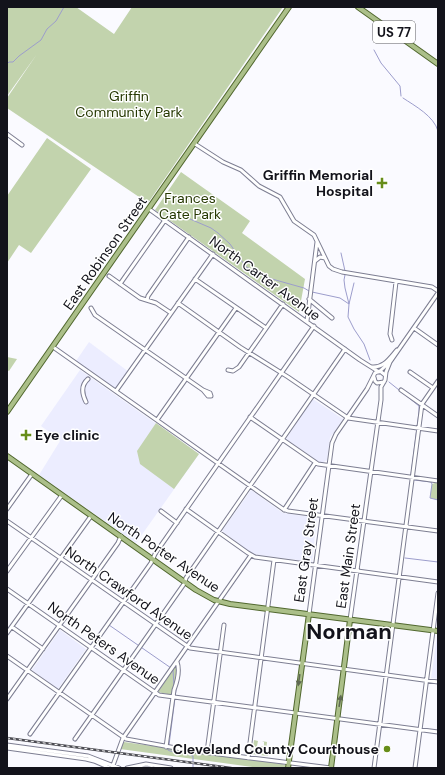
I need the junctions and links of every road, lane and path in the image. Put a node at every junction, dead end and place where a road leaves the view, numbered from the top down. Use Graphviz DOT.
graph roads {
  1 [pos="290,7"];
  2 [pos="358,7"];
  3 [pos="438,64"];
  4 [pos="7,134"];
  5 [pos="195,144"];
  6 [pos="22,145"];
  7 [pos="149,209"];
  8 [pos="164,220"];
  9 [pos="189,237"];
  10 [pos="318,240"];
  11 [pos="213,254"];
  12 [pos="325,258"];
  13 [pos="314,262"];
  14 [pos="109,276"];
  15 [pos="195,279"];
  16 [pos="396,282"];
  17 [pos="120,284"];
  18 [pos="438,292"];
  19 [pos="309,299"];
  20 [pos="147,300"];
  21 [pos="178,303"];
  22 [pos="283,304"];
  23 [pos="91,308"];
  24 [pos="236,308"];
  25 [pos="171,313"];
  26 [pos="332,318"];
  27 [pos="307,321"];
  28 [pos="314,326"];
  29 [pos="266,328"];
  30 [pos="414,328"];
  31 [pos="218,332"];
  32 [pos="407,338"];
  33 [pos="392,340"];
  34 [pos="438,345"];
  35 [pos="53,347"];
  36 [pos="345,349"];
  37 [pos="145,350"];
  38 [pos="249,352"];
  39 [pos="390,362"];
  40 [pos="369,366"];
  41 [pos="228,370"];
  42 [pos="380,372"];
  43 [pos="410,372"];
  44 [pos="282,373"];
  45 [pos="385,375"];
  46 [pos="374,376"];
  47 [pos="88,379"];
  48 [pos="186,379"];
  49 [pos="438,381"];
  50 [pos="384,382"];
  51 [pos="377,383"];
  52 [pos="433,388"];
  53 [pos="368,389"];
  54 [pos="203,390"];
  55 [pos="401,390"];
  56 [pos="116,391"];
  57 [pos="314,394"];
  58 [pos="381,394"];
  59 [pos="86,402"];
  60 [pos="422,404"];
  61 [pos="7,412"];
  62 [pos="438,416"];
  63 [pos="250,417"];
  64 [pos="348,418"];
  65 [pos="157,420"];
  66 [pos="377,423"];
  67 [pos="419,428"];
  68 [pos="438,431"];
  69 [pos="282,440"];
  70 [pos="7,456"];
  71 [pos="218,463"];
  72 [pos="315,464"];
  73 [pos="329,466"];
  74 [pos="370,472"];
  75 [pos="32,474"];
  76 [pos="413,478"];
  77 [pos="438,481"];
  78 [pos="250,486"];
  79 [pos="62,495"];
  80 [pos="7,509"];
  81 [pos="186,509"];
  82 [pos="284,510"];
  83 [pos="161,511"];
  84 [pos="91,516"];
  85 [pos="322,516"];
  86 [pos="7,521"];
  87 [pos="364,521"];
  88 [pos="177,523"];
  89 [pos="406,527"];
  90 [pos="218,532"];
  91 [pos="438,532"];
  92 [pos="121,536"];
  93 [pos="31,537"];
  94 [pos="252,556"];
  95 [pos="61,558"];
  96 [pos="153,559"];
  97 [pos="274,560"];
  98 [pos="315,565"];
  99 [pos="7,571"];
  100 [pos="357,571"];
  101 [pos="399,577"];
  102 [pos="92,580"];
  103 [pos="185,581"];
  104 [pos="438,582"];
  105 [pos="7,589"];
  106 [pos="438,593"];
  107 [pos="124,602"];
  108 [pos="219,602"];
  109 [pos="28,604"];
  110 [pos="268,609"];
  111 [pos="309,614"];
  112 [pos="350,620"];
  113 [pos="156,625"];
  114 [pos="224,625"];
  115 [pos="12,626"];
  116 [pos="60,626"];
  117 [pos="392,626"];
  118 [pos="436,631"];
  119 [pos="7,633"];
  120 [pos="187,647"];
  121 [pos="91,648"];
  122 [pos="43,649"];
  123 [pos="221,653"];
  124 [pos="7,656"];
  125 [pos="261,658"];
  126 [pos="177,662"];
  127 [pos="301,664"];
  128 [pos="123,670"];
  129 [pos="344,670"];
  130 [pos="28,671"];
  131 [pos="386,675"];
  132 [pos="427,681"];
  133 [pos="438,682"];
  134 [pos="60,693"];
  135 [pos="155,693"];
  136 [pos="175,697"];
  137 [pos="7,699"];
  138 [pos="214,702"];
  139 [pos="255,708"];
  140 [pos="295,713"];
  141 [pos="91,716"];
  142 [pos="337,719"];
  143 [pos="379,725"];
  144 [pos="420,730"];
  145 [pos="438,732"];
  146 [pos="30,734"];
  147 [pos="123,738"];
  148 [pos="75,739"];
  149 [pos="7,745"];
  150 [pos="166,747"];
  151 [pos="7,748"];
  152 [pos="207,752"];
  153 [pos="248,758"];
  154 [pos="289,762"];
  155 [pos="112,767"];
  156 [pos="119,768"];
  157 [pos="127,768"];
  158 [pos="140,768"];
  159 [pos="152,768"];
  160 [pos="167,768"];
  161 [pos="171,768"];
  162 [pos="288,768"];
  163 [pos="331,768"];
  164 [pos="374,768"];
  165 [pos="415,768"];
  1 -- 5 [label="main road, East Robinson Street"];
  2 -- 3 [label="main road, US 77"];
  4 -- 6 [label="street"];
  5 -- 7 [label="main road, East Robinson Street"];
  5 -- 10 [label="street"];
  7 -- 8 [label="street, North Carter Avenue"];
  7 -- 35 [label="main road, East Robinson Street"];
  8 -- 9 [label="street, North Carter Avenue"];
  8 -- 17 [label="street"];
  9 -- 11 [label="street, North Carter Avenue"];
  9 -- 20 [label="street"];
  10 -- 12 [label="street"];
  10 -- 13 [label="street"];
  11 -- 15 [label="street"];
  11 -- 22 [label="street, North Carter Avenue"];
  12 -- 13 [label="street"];
  12 -- 16 [label="street"];
  13 -- 19 [label="street"];
  14 -- 17 [label="street"];
  15 -- 21 [label="street"];
  15 -- 24 [label="street"];
  16 -- 18 [label="street"];
  16 -- 33 [label="street"];
  17 -- 20 [label="street"];
  18 -- 30 [label="street"];
  19 -- 26 [label="street"];
  19 -- 27 [label="street"];
  20 -- 25 [label="street"];
  21 -- 25 [label="street"];
  21 -- 31 [label="street"];
  22 -- 27 [label="street, North Carter Avenue"];
  22 -- 29 [label="street"];
  23 -- 37 [label="street"];
  24 -- 29 [label="street"];
  24 -- 31 [label="street"];
  25 -- 37 [label="street"];
  27 -- 28 [label="street, North Carter Avenue"];
  28 -- 36 [label="street, North Carter Avenue"];
  28 -- 44 [label="street"];
  29 -- 38 [label="street"];
  30 -- 32 [label="street"];
  30 -- 34 [label="street"];
  31 -- 38 [label="street"];
  31 -- 48 [label="street"];
  32 -- 39 [label="street"];
  32 -- 40 [label="street"];
  35 -- 56 [label="street"];
  35 -- 61 [label="main road, East Robinson Street"];
  36 -- 40 [label="street, North Carter Avenue"];
  36 -- 57 [label="street"];
  37 -- 48 [label="street"];
  37 -- 56 [label="street"];
  38 -- 41 [label="street"];
  38 -- 44 [label="street"];
  39 -- 42 [label="street"];
  39 -- 45 [label="street"];
  40 -- 42 [label="street, North Carter Avenue"];
  40 -- 46 [label="street, North Carter Avenue"];
  42 -- 45 [label="street"];
  42 -- 46 [label="street"];
  43 -- 52 [label="street"];
  44 -- 57 [label="street"];
  44 -- 63 [label="street"];
  45 -- 50 [label="street"];
  46 -- 51 [label="street"];
  46 -- 53 [label="street"];
  47 -- 59 [label="street"];
  48 -- 54 [label="street"];
  48 -- 65 [label="street"];
  49 -- 52 [label="street"];
  50 -- 51 [label="street"];
  50 -- 58 [label="street, East Main Street"];
  51 -- 53 [label="street"];
  51 -- 58 [label="street, East Main Street"];
  52 -- 60 [label="street"];
  53 -- 64 [label="street"];
  55 -- 60 [label="street"];
  56 -- 65 [label="street"];
  57 -- 64 [label="street"];
  57 -- 69 [label="street"];
  58 -- 66 [label="street, East Main Street"];
  60 -- 62 [label="street"];
  60 -- 67 [label="street"];
  63 -- 69 [label="street"];
  63 -- 71 [label="street"];
  64 -- 66 [label="street"];
  64 -- 73 [label="street, East Gray Street"];
  65 -- 71 [label="street"];
  66 -- 67 [label="street"];
  66 -- 74 [label="street, East Main Street"];
  67 -- 68 [label="street"];
  67 -- 76 [label="street"];
  69 -- 72 [label="street"];
  69 -- 78 [label="street"];
  70 -- 75 [label="main road, North Porter Avenue"];
  71 -- 78 [label="street"];
  71 -- 81 [label="street"];
  72 -- 73 [label="street"];
  72 -- 82 [label="street"];
  73 -- 74 [label="street"];
  73 -- 85 [label="street, East Gray Street"];
  74 -- 76 [label="street"];
  74 -- 87 [label="street, East Main Street"];
  75 -- 79 [label="main road, North Porter Avenue"];
  75 -- 80 [label="street"];
  76 -- 77 [label="street"];
  76 -- 89 [label="street"];
  78 -- 82 [label="street"];
  78 -- 90 [label="street"];
  79 -- 84 [label="main road, North Porter Avenue"];
  79 -- 93 [label="street"];
  81 -- 88 [label="street"];
  81 -- 90 [label="street"];
  82 -- 85 [label="street"];
  83 -- 88 [label="street"];
  84 -- 92 [label="main road, North Porter Avenue"];
  84 -- 95 [label="street"];
  85 -- 87 [label="street"];
  85 -- 98 [label="street, East Gray Street"];
  86 -- 93 [label="street, North Crawford Avenue"];
  87 -- 89 [label="street"];
  87 -- 100 [label="street, East Main Street"];
  88 -- 96 [label="street"];
  89 -- 91 [label="street"];
  89 -- 101 [label="street"];
  90 -- 94 [label="street"];
  90 -- 103 [label="street"];
  92 -- 96 [label="main road, North Porter Avenue"];
  92 -- 102 [label="street"];
  93 -- 95 [label="street, North Crawford Avenue"];
  93 -- 99 [label="street"];
  94 -- 97 [label="street"];
  94 -- 108 [label="street"];
  95 -- 102 [label="street, North Crawford Avenue"];
  95 -- 109 [label="street"];
  96 -- 103 [label="main road, North Porter Avenue"];
  96 -- 107 [label="street"];
  97 -- 98 [label="street"];
  97 -- 110 [label="street"];
  98 -- 100 [label="street"];
  98 -- 111 [label="street, East Gray Street"];
  100 -- 101 [label="street"];
  100 -- 112 [label="street, East Main Street"];
  101 -- 104 [label="street"];
  101 -- 117 [label="street"];
  102 -- 107 [label="street, North Crawford Avenue"];
  102 -- 116 [label="street"];
  103 -- 108 [label="main road, North Porter Avenue"];
  103 -- 113 [label="street"];
  105 -- 109 [label="street, North Peters Avenue"];
  106 -- 118 [label="street"];
  107 -- 113 [label="street, North Crawford Avenue"];
  107 -- 121 [label="street"];
  108 -- 110 [label="main road, North Porter Avenue"];
  108 -- 120 [label="street"];
  109 -- 115 [label="street"];
  109 -- 116 [label="street, North Peters Avenue"];
  110 -- 111 [label="main road, North Porter Avenue"];
  110 -- 125 [label="street"];
  111 -- 112 [label="main road, North Porter Avenue"];
  111 -- 127 [label="main road, East Gray Street"];
  112 -- 117 [label="main road, North Porter Avenue"];
  112 -- 129 [label="main road, East Main Street"];
  113 -- 120 [label="street, North Crawford Avenue"];
  113 -- 128 [label="street"];
  114 -- 123 [label="street"];
  115 -- 119 [label="street"];
  115 -- 122 [label="street"];
  116 -- 121 [label="street, North Peters Avenue"];
  116 -- 122 [label="street"];
  117 -- 118 [label="main road, North Porter Avenue"];
  117 -- 131 [label="street"];
  118 -- 132 [label="street"];
  120 -- 123 [label="street, North Crawford Avenue"];
  120 -- 126 [label="street"];
  121 -- 128 [label="street, North Peters Avenue"];
  121 -- 134 [label="street"];
  122 -- 130 [label="street"];
  123 -- 125 [label="street, North Crawford Avenue"];
  123 -- 138 [label="street"];
  124 -- 130 [label="street"];
  125 -- 127 [label="street, North Crawford Avenue"];
  125 -- 139 [label="street"];
  126 -- 135 [label="street"];
  126 -- 136 [label="street"];
  127 -- 129 [label="street, North Crawford Avenue"];
  127 -- 140 [label="main road, East Gray Street, one-way"];
  128 -- 135 [label="street, North Peters Avenue"];
  128 -- 141 [label="street"];
  129 -- 131 [label="street, North Crawford Avenue"];
  142 -- 129 [label="main road, East Main Street, one-way"];
  130 -- 134 [label="street"];
  130 -- 137 [label="street"];
  131 -- 132 [label="street, North Crawford Avenue"];
  131 -- 143 [label="street"];
  132 -- 133 [label="street, North Crawford Avenue"];
  132 -- 144 [label="street"];
  134 -- 141 [label="street"];
  134 -- 146 [label="street"];
  135 -- 136 [label="street, North Peters Avenue"];
  135 -- 147 [label="street"];
  136 -- 138 [label="street, North Peters Avenue"];
  136 -- 150 [label="street"];
  138 -- 139 [label="street, North Peters Avenue"];
  138 -- 152 [label="street"];
  139 -- 140 [label="street, North Peters Avenue"];
  139 -- 153 [label="street"];
  140 -- 142 [label="street, North Peters Avenue"];
  140 -- 154 [label="main road, East Gray Street"];
  141 -- 147 [label="street"];
  141 -- 148 [label="street"];
  142 -- 143 [label="street, North Peters Avenue"];
  142 -- 163 [label="main road, East Main Street"];
  143 -- 144 [label="street, North Peters Avenue"];
  143 -- 164 [label="street"];
  144 -- 145 [label="street, North Peters Avenue"];
  144 -- 165 [label="street"];
  147 -- 150 [label="street"];
  147 -- 155 [label="street"];
  149 -- 155 [label="street"];
  150 -- 152 [label="street"];
  151 -- 155 [label="street"];
  152 -- 153 [label="street"];
  153 -- 154 [label="street"];
  154 -- 162 [label="main road, East Gray Street"];
  154 -- 163 [label="street"];
  155 -- 156 [label="street"];
  157 -- 160 [label="street"];
  158 -- 159 [label="street"];
  160 -- 161 [label="street"];
}
